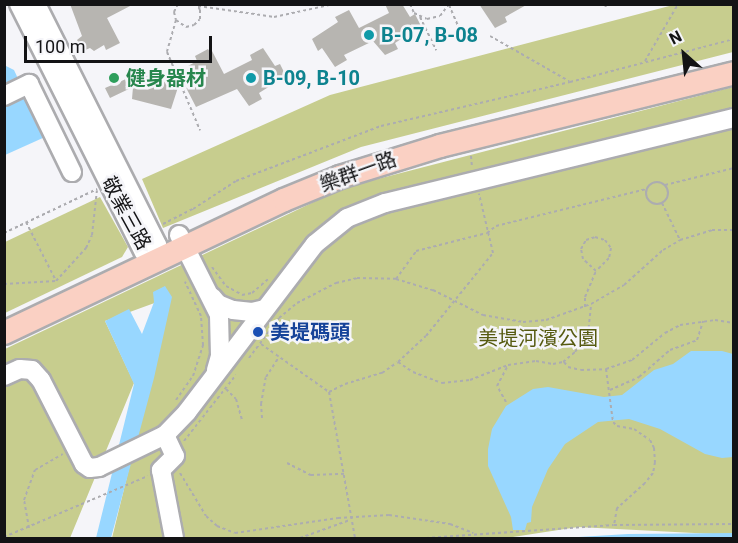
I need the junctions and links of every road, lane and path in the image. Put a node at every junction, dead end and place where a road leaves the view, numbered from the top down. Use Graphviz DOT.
graph roads {
  1 [pos="19,4"];
  2 [pos="36,4"];
  3 [pos="171,4"];
  4 [pos="334,4"];
  5 [pos="410,4"];
  6 [pos="678,4"];
  7 [pos="198,5"];
  8 [pos="449,5"];
  9 [pos="177,6"];
  10 [pos="420,17"];
  11 [pos="176,20"];
  12 [pos="490,36"];
  13 [pos="734,39"];
  14 [pos="465,42"];
  15 [pos="436,50"];
  16 [pos="734,59"];
  17 [pos="645,61"];
  18 [pos="734,73"];
  19 [pos="570,82"];
  20 [pos="4,96"];
  21 [pos="734,118"];
  22 [pos="200,130"];
  23 [pos="470,156"];
  24 [pos="734,168"];
  25 [pos="72,172"];
  26 [pos="474,172"];
  27 [pos="665,184"];
  28 [pos="477,186"];
  29 [pos="647,189"];
  30 [pos="662,203"];
  31 [pos="27,222"];
  32 [pos="734,230"];
  33 [pos="487,232"];
  34 [pos="4,233"];
  35 [pos="680,240"];
  36 [pos="164,244"];
  37 [pos="596,271"];
  38 [pos="396,279"];
  39 [pos="56,281"];
  40 [pos="4,284"];
  41 [pos="210,296"];
  42 [pos="453,301"];
  43 [pos="591,304"];
  44 [pos="585,307"];
  45 [pos="265,309"];
  46 [pos="4,318"];
  47 [pos="703,321"];
  48 [pos="734,323"];
  49 [pos="4,333"];
  50 [pos="261,344"];
  51 [pos="279,357"];
  52 [pos="398,362"];
  53 [pos="563,362"];
  54 [pos="243,365"];
  55 [pos="508,365"];
  56 [pos="606,369"];
  57 [pos="237,373"];
  58 [pos="4,376"];
  59 [pos="220,383"];
  60 [pos="610,390"];
  61 [pos="329,392"];
  62 [pos="506,402"];
  63 [pos="262,418"];
  64 [pos="242,420"];
  65 [pos="165,435"];
  66 [pos="75,448"];
  67 [pos="174,456"];
  68 [pos="287,464"];
  69 [pos="161,470"];
  70 [pos="345,474"];
  71 [pos="353,519"];
  72 [pos="734,524"];
  73 [pos="614,525"];
  74 [pos="29,528"];
  75 [pos="473,533"];
  76 [pos="4,537"];
  77 [pos="174,538"];
  78 [pos="300,538"];
  79 [pos="356,538"];
  80 [pos="426,538"];
  1 -- 36 [label="street, 敬業三路"];
  2 -- 36 [label="street, 敬業三路"];
  3 -- 9 [label="path"];
  4 -- 7 [label="path"];
  5 -- 10 [label="path"];
  6 -- 17 [label="path"];
  7 -- 11 [label="path"];
  8 -- 10 [label="path"];
  8 -- 14 [label="path"];
  9 -- 11 [label="path"];
  10 -- 15 [label="path"];
  11 -- 22 [label="path"];
  12 -- 19 [label="path"];
  13 -- 17 [label="path"];
  16 -- 36 [label="main road, 樂群一路"];
  17 -- 19 [label="path"];
  18 -- 36 [label="main road, 樂群一路"];
  19 -- 36 [label="path"];
  20 -- 25 [label="street"];
  21 -- 45 [label="street"];
  23 -- 26 [label="path"];
  24 -- 27 [label="path"];
  27 -- 29 [label="path"];
  27 -- 30 [label="path"];
  28 -- 33 [label="path"];
  29 -- 30 [label="path"];
  29 -- 33 [label="path"];
  30 -- 35 [label="path"];
  31 -- 34 [label="path"];
  31 -- 39 [label="path"];
  31 -- 39 [label="path"];
  32 -- 35 [label="path"];
  33 -- 38 [label="path"];
  33 -- 42 [label="path"];
  35 -- 43 [label="path"];
  36 -- 41 [label="street"];
  36 -- 46 [label="main road, 樂群一路"];
  36 -- 49 [label="main road, 樂群一路"];
  37 -- 37 [label="path"];
  37 -- 44 [label="path"];
  38 -- 42 [label="path"];
  38 -- 50 [label="path"];
  39 -- 40 [label="path"];
  41 -- 45 [label="street"];
  41 -- 59 [label="street"];
  42 -- 44 [label="path"];
  42 -- 52 [label="path"];
  43 -- 44 [label="path"];
  43 -- 53 [label="path"];
  45 -- 59 [label="street"];
  47 -- 48 [label="path"];
  47 -- 56 [label="path"];
  47 -- 60 [label="path"];
  50 -- 51 [label="path"];
  50 -- 54 [label="path"];
  51 -- 61 [label="path"];
  51 -- 63 [label="path"];
  52 -- 55 [label="path"];
  52 -- 61 [label="path"];
  53 -- 55 [label="path"];
  53 -- 56 [label="path"];
  55 -- 62 [label="path"];
  56 -- 60 [label="path"];
  57 -- 59 [label="path"];
  58 -- 66 [label="street"];
  59 -- 64 [label="path"];
  59 -- 65 [label="street"];
  59 -- 67 [label="path"];
  60 -- 73 [label="path"];
  61 -- 70 [label="path"];
  65 -- 66 [label="street"];
  65 -- 67 [label="street"];
  66 -- 74 [label="path"];
  67 -- 69 [label="street"];
  67 -- 71 [label="path"];
  68 -- 70 [label="path"];
  69 -- 74 [label="path"];
  69 -- 77 [label="street"];
  70 -- 71 [label="path"];
  71 -- 75 [label="path"];
  71 -- 78 [label="path"];
  71 -- 79 [label="path"];
  72 -- 73 [label="path"];
  73 -- 75 [label="path"];
  74 -- 76 [label="path"];
  75 -- 80 [label="path"];
}
